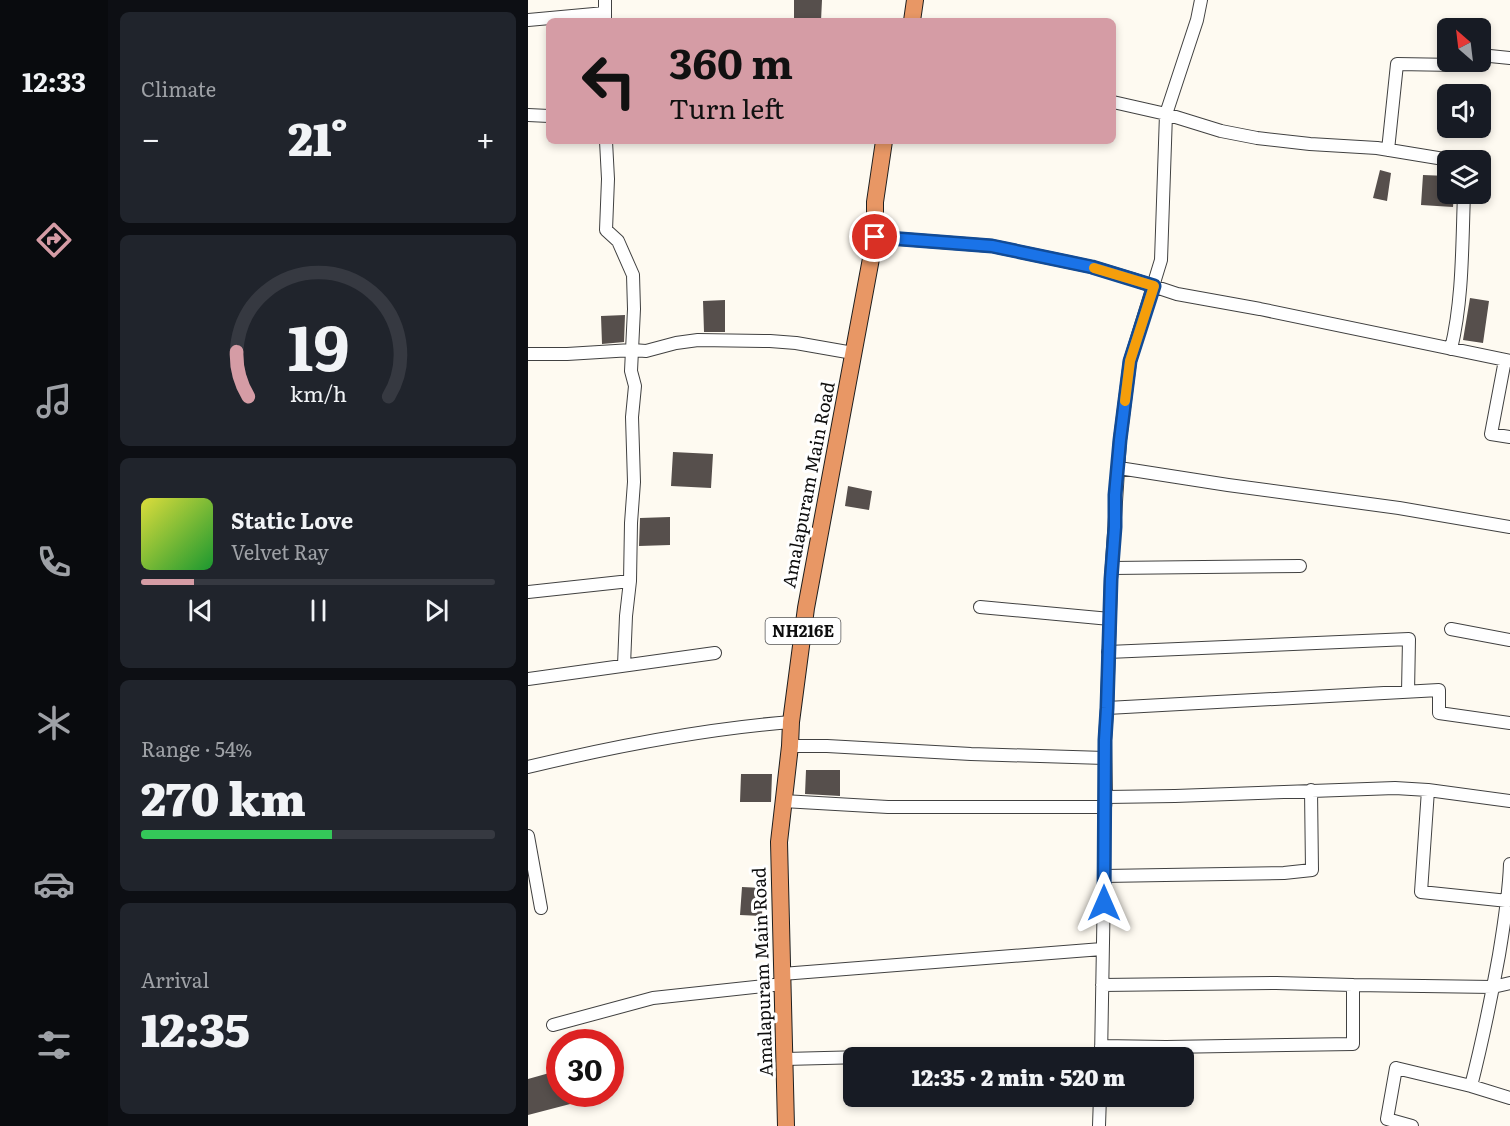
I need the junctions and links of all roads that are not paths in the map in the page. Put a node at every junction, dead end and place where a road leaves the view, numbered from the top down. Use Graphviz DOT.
graph roads {
  1 [pos="605,0"];
  2 [pos="915,0"];
  3 [pos="1201,0"];
  4 [pos="605,17"];
  5 [pos="579,18"];
  6 [pos="912,18"];
  7 [pos="546,19"];
  8 [pos="528,20"];
  9 [pos="1491,56"];
  10 [pos="1510,58"];
  11 [pos="1437,65"];
  12 [pos="1116,103"];
  13 [pos="1166,114"];
  14 [pos="528,115"];
  15 [pos="546,116"];
  16 [pos="606,144"];
  17 [pos="884,144"];
  18 [pos="1388,150"];
  19 [pos="1437,158"];
  20 [pos="1464,204"];
  21 [pos="875,237"];
  22 [pos="1154,286"];
  23 [pos="1451,349"];
  24 [pos="632,350"];
  25 [pos="853,353"];
  26 [pos="528,354"];
  27 [pos="1507,360"];
  28 [pos="1510,437"];
  29 [pos="1119,468"];
  30 [pos="1510,527"];
  31 [pos="1300,566"];
  32 [pos="1112,568"];
  33 [pos="630,581"];
  34 [pos="528,592"];
  35 [pos="980,607"];
  36 [pos="1110,619"];
  37 [pos="1451,629"];
  38 [pos="1510,640"];
  39 [pos="1108,652"];
  40 [pos="715,653"];
  41 [pos="624,665"];
  42 [pos="528,679"];
  43 [pos="1408,692"];
  44 [pos="1107,708"];
  45 [pos="791,722"];
  46 [pos="1510,723"];
  47 [pos="790,746"];
  48 [pos="1105,758"];
  49 [pos="528,766"];
  50 [pos="1311,790"];
  51 [pos="1428,790"];
  52 [pos="783,801"];
  53 [pos="1510,801"];
  54 [pos="1105,802"];
  55 [pos="528,836"];
  56 [pos="1510,864"];
  57 [pos="1104,876"];
  58 [pos="1508,901"];
  59 [pos="541,908"];
  60 [pos="1102,949"];
  61 [pos="782,979"];
  62 [pos="1510,983"];
  63 [pos="1102,985"];
  64 [pos="1353,985"];
  65 [pos="1493,987"];
  66 [pos="553,1024"];
  67 [pos="1101,1047"];
  68 [pos="1166,1047"];
  69 [pos="843,1058"];
  70 [pos="784,1059"];
  71 [pos="1471,1086"];
  72 [pos="1510,1098"];
  73 [pos="1100,1107"];
  74 [pos="786,1126"];
  75 [pos="1099,1126"];
  76 [pos="1412,1126"];
  1 -- 4 [label="street"];
  2 -- 6 [label="highway"];
  3 -- 13 [label="street"];
  4 -- 5 [label="street"];
  7 -- 8 [label="street"];
  9 -- 10 [label="street"];
  11 -- 18 [label="street"];
  12 -- 13 [label="street"];
  13 -- 18 [label="street"];
  13 -- 22 [label="street"];
  14 -- 15 [label="street"];
  16 -- 24 [label="street"];
  17 -- 21 [label="highway, Amalapuram Main Road / NH216E"];
  18 -- 19 [label="street"];
  20 -- 23 [label="street"];
  21 -- 22 [label="street"];
  21 -- 25 [label="highway, Amalapuram Main Road / NH216E"];
  22 -- 23 [label="street"];
  22 -- 29 [label="street"];
  23 -- 27 [label="street"];
  24 -- 25 [label="street"];
  24 -- 26 [label="street"];
  24 -- 33 [label="street"];
  25 -- 45 [label="highway, Amalapuram Main Road / NH216E"];
  27 -- 28 [label="street"];
  29 -- 30 [label="street"];
  29 -- 32 [label="street"];
  31 -- 32 [label="street"];
  32 -- 36 [label="street"];
  33 -- 34 [label="street"];
  33 -- 41 [label="street"];
  35 -- 36 [label="street"];
  36 -- 39 [label="street"];
  37 -- 38 [label="street"];
  39 -- 43 [label="street"];
  39 -- 44 [label="street"];
  40 -- 41 [label="street"];
  41 -- 42 [label="street"];
  43 -- 44 [label="street"];
  43 -- 46 [label="street"];
  44 -- 48 [label="street"];
  45 -- 47 [label="highway, Amalapuram Main Road / NH216E"];
  45 -- 49 [label="street"];
  47 -- 48 [label="street"];
  47 -- 52 [label="highway, Amalapuram Main Road / NH216E"];
  48 -- 54 [label="street"];
  50 -- 51 [label="street"];
  50 -- 54 [label="street"];
  50 -- 57 [label="street"];
  51 -- 53 [label="street"];
  51 -- 58 [label="street"];
  52 -- 54 [label="street"];
  52 -- 61 [label="highway, Amalapuram Main Road / NH216E"];
  54 -- 57 [label="street"];
  55 -- 59 [label="street"];
  56 -- 58 [label="street"];
  57 -- 60 [label="street"];
  58 -- 65 [label="street"];
  60 -- 61 [label="street"];
  60 -- 63 [label="street"];
  61 -- 66 [label="street"];
  61 -- 70 [label="highway, Amalapuram Main Road / NH216E"];
  62 -- 65 [label="street"];
  63 -- 64 [label="street"];
  63 -- 67 [label="street"];
  64 -- 65 [label="street"];
  64 -- 68 [label="street"];
  65 -- 71 [label="street"];
  69 -- 70 [label="street"];
  70 -- 74 [label="highway, Amalapuram Main Road / NH216E"];
  71 -- 72 [label="street"];
  71 -- 76 [label="street"];
  73 -- 75 [label="street"];
}
